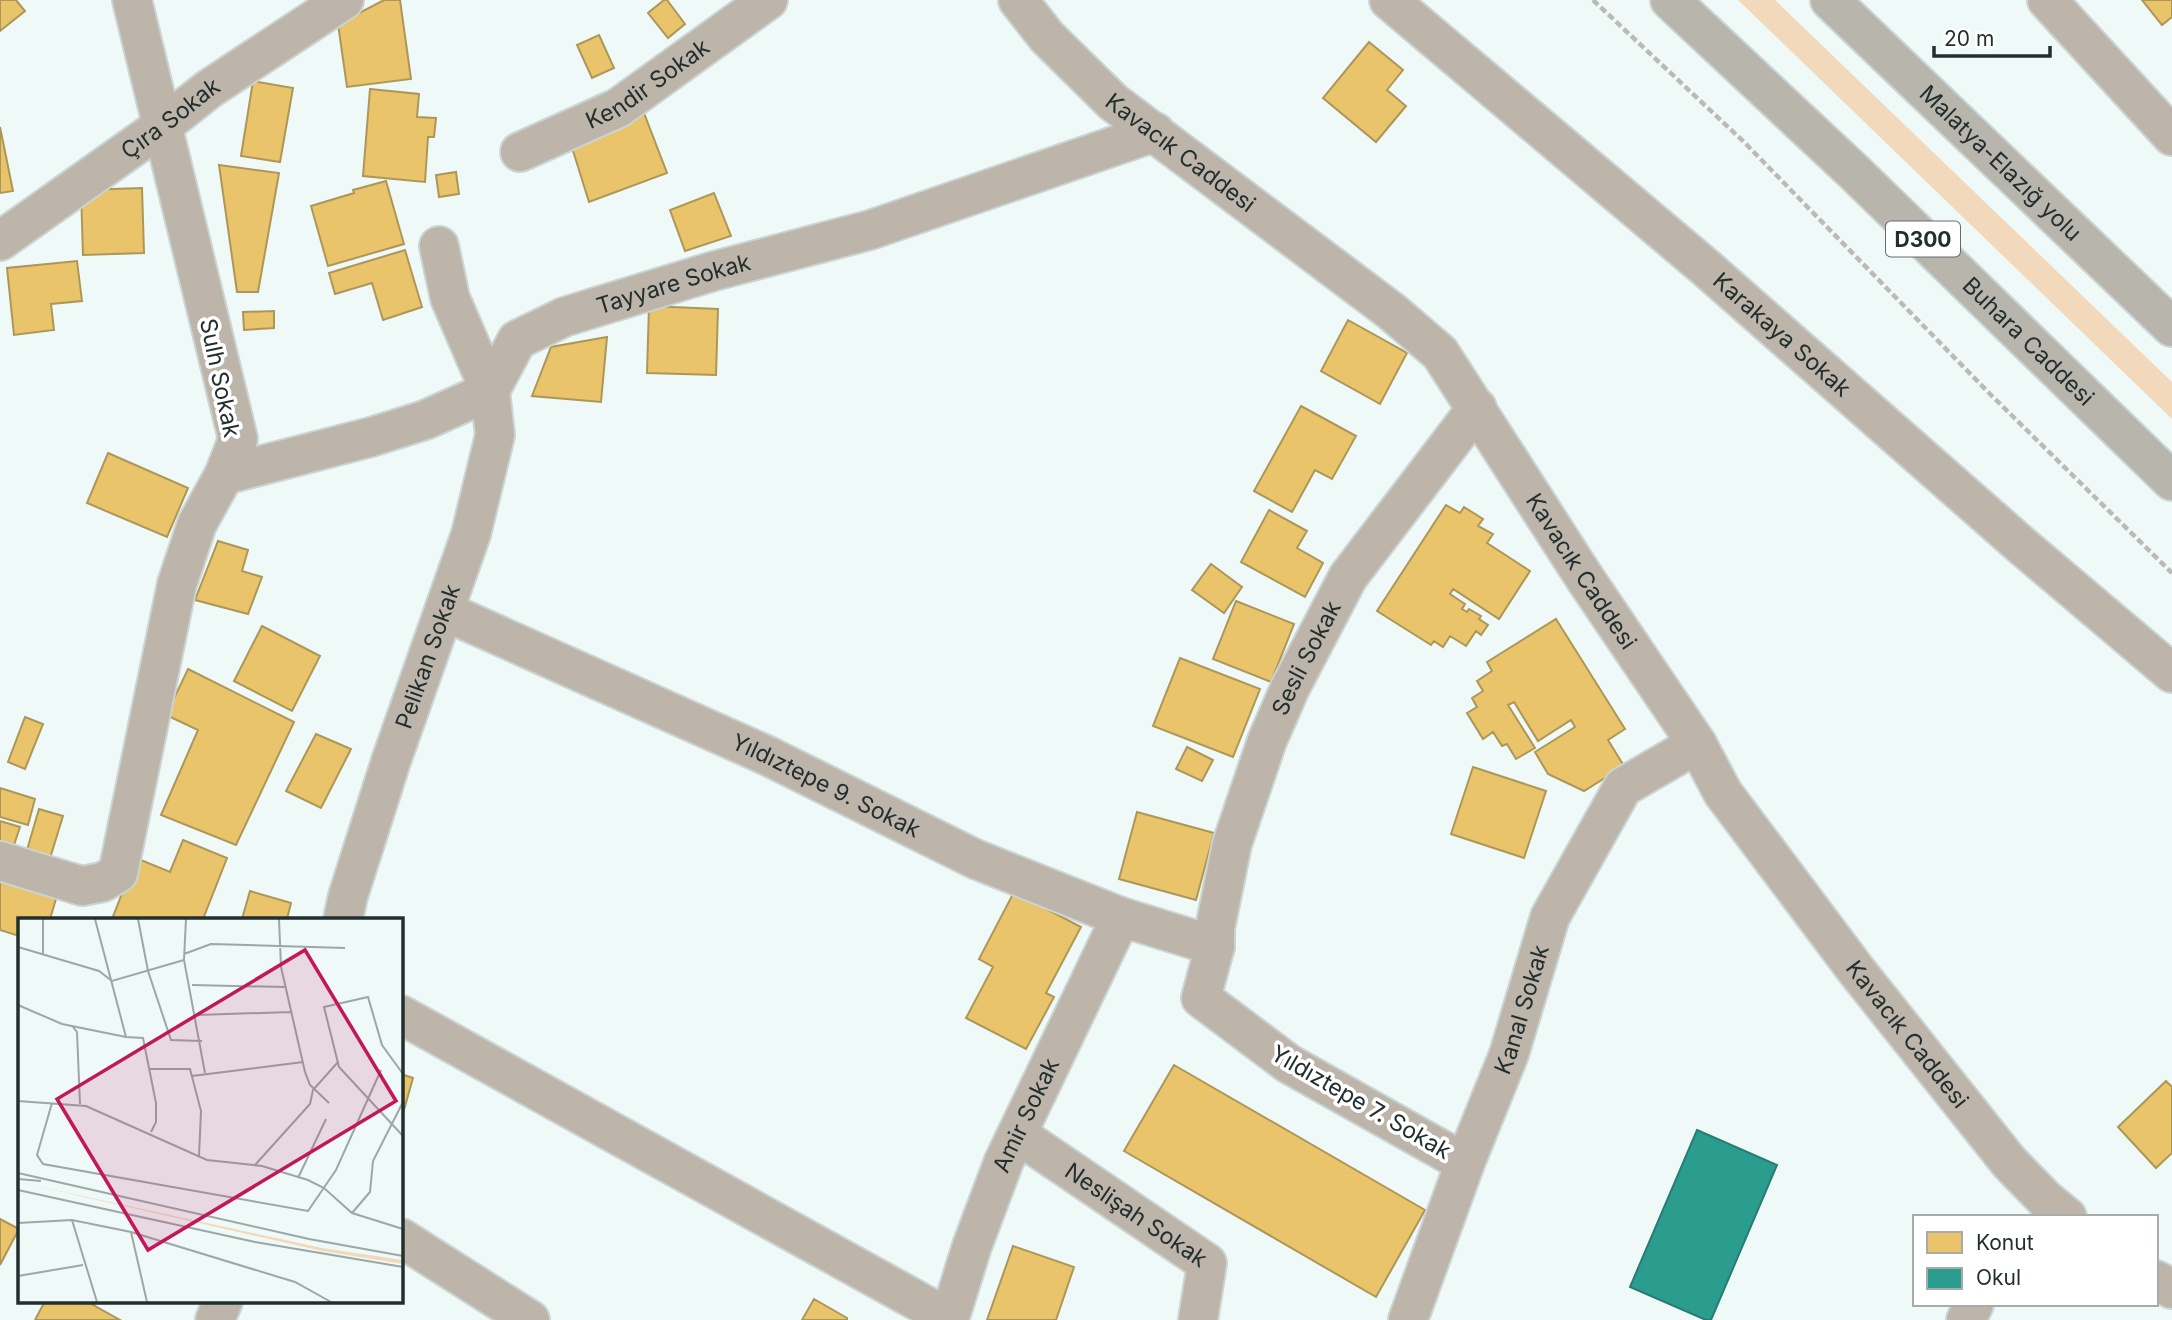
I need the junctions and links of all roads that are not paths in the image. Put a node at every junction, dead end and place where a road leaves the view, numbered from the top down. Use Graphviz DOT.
graph roads {
  1 [pos="132,0"];
  2 [pos="344,0"];
  3 [pos="768,0"];
  4 [pos="1018,0"];
  5 [pos="1389,0"];
  6 [pos="1670,0"];
  7 [pos="1830,0"];
  8 [pos="2047,0"];
  9 [pos="161,127"];
  10 [pos="1155,132"];
  11 [pos="2172,136"];
  12 [pos="520,152"];
  13 [pos="0,241"];
  14 [pos="439,246"];
  15 [pos="2172,327"];
  16 [pos="490,391"];
  17 [pos="1477,408"];
  18 [pos="224,475"];
  19 [pos="2172,481"];
  20 [pos="444,611"];
  21 [pos="2172,673"];
  22 [pos="1697,744"];
  23 [pos="0,861"];
  24 [pos="1121,917"];
  25 [pos="343,918"];
  26 [pos="1215,946"];
  27 [pos="402,1016"];
  28 [pos="1017,1134"];
  29 [pos="1465,1163"];
  30 [pos="2048,1211"];
  31 [pos="402,1239"];
  32 [pos="223,1302"];
  33 [pos="949,1319"];
  34 [pos="215,1320"];
  35 [pos="530,1320"];
  36 [pos="1198,1320"];
  37 [pos="1408,1320"];
  1 -- 9 [label="street, Sulh Sokak"];
  2 -- 9 [label="street, Çıra Sokak"];
  3 -- 12 [label="street, Kendir Sokak"];
  4 -- 10 [label="street, Kavacık Caddesi"];
  5 -- 21 [label="street, Karakaya Sokak"];
  6 -- 19 [label="highway, Buhara Caddesi / D300"];
  7 -- 15 [label="highway, Malatya-Elazığ yolu"];
  8 -- 11 [label="street"];
  9 -- 13 [label="street, Çıra Sokak"];
  9 -- 18 [label="street, Sulh Sokak"];
  10 -- 16 [label="street, Tayyare Sokak"];
  10 -- 17 [label="street, Kavacık Caddesi"];
  14 -- 16 [label="street, Pelikan Sokak"];
  16 -- 18 [label="street"];
  16 -- 20 [label="street, Pelikan Sokak"];
  17 -- 22 [label="street, Kavacık Caddesi"];
  17 -- 26 [label="street, Sesli Sokak"];
  18 -- 23 [label="street, Sulh Sokak"];
  20 -- 24 [label="street, Yıldıztepe 9. Sokak"];
  20 -- 25 [label="street, Pelikan Sokak"];
  22 -- 29 [label="street, Kanal Sokak"];
  22 -- 30 [label="street, Kavacık Caddesi"];
  24 -- 26 [label="street, Yıldıztepe 9. Sokak"];
  24 -- 28 [label="street, Amir Sokak"];
  26 -- 29 [label="street, Yıldıztepe 7. Sokak"];
  27 -- 33 [label="street"];
  28 -- 33 [label="street, Amir Sokak"];
  28 -- 36 [label="street, Neslişah Sokak"];
  29 -- 37 [label="street, Kanal Sokak"];
  31 -- 35 [label="street"];
  32 -- 34 [label="street"];
}
